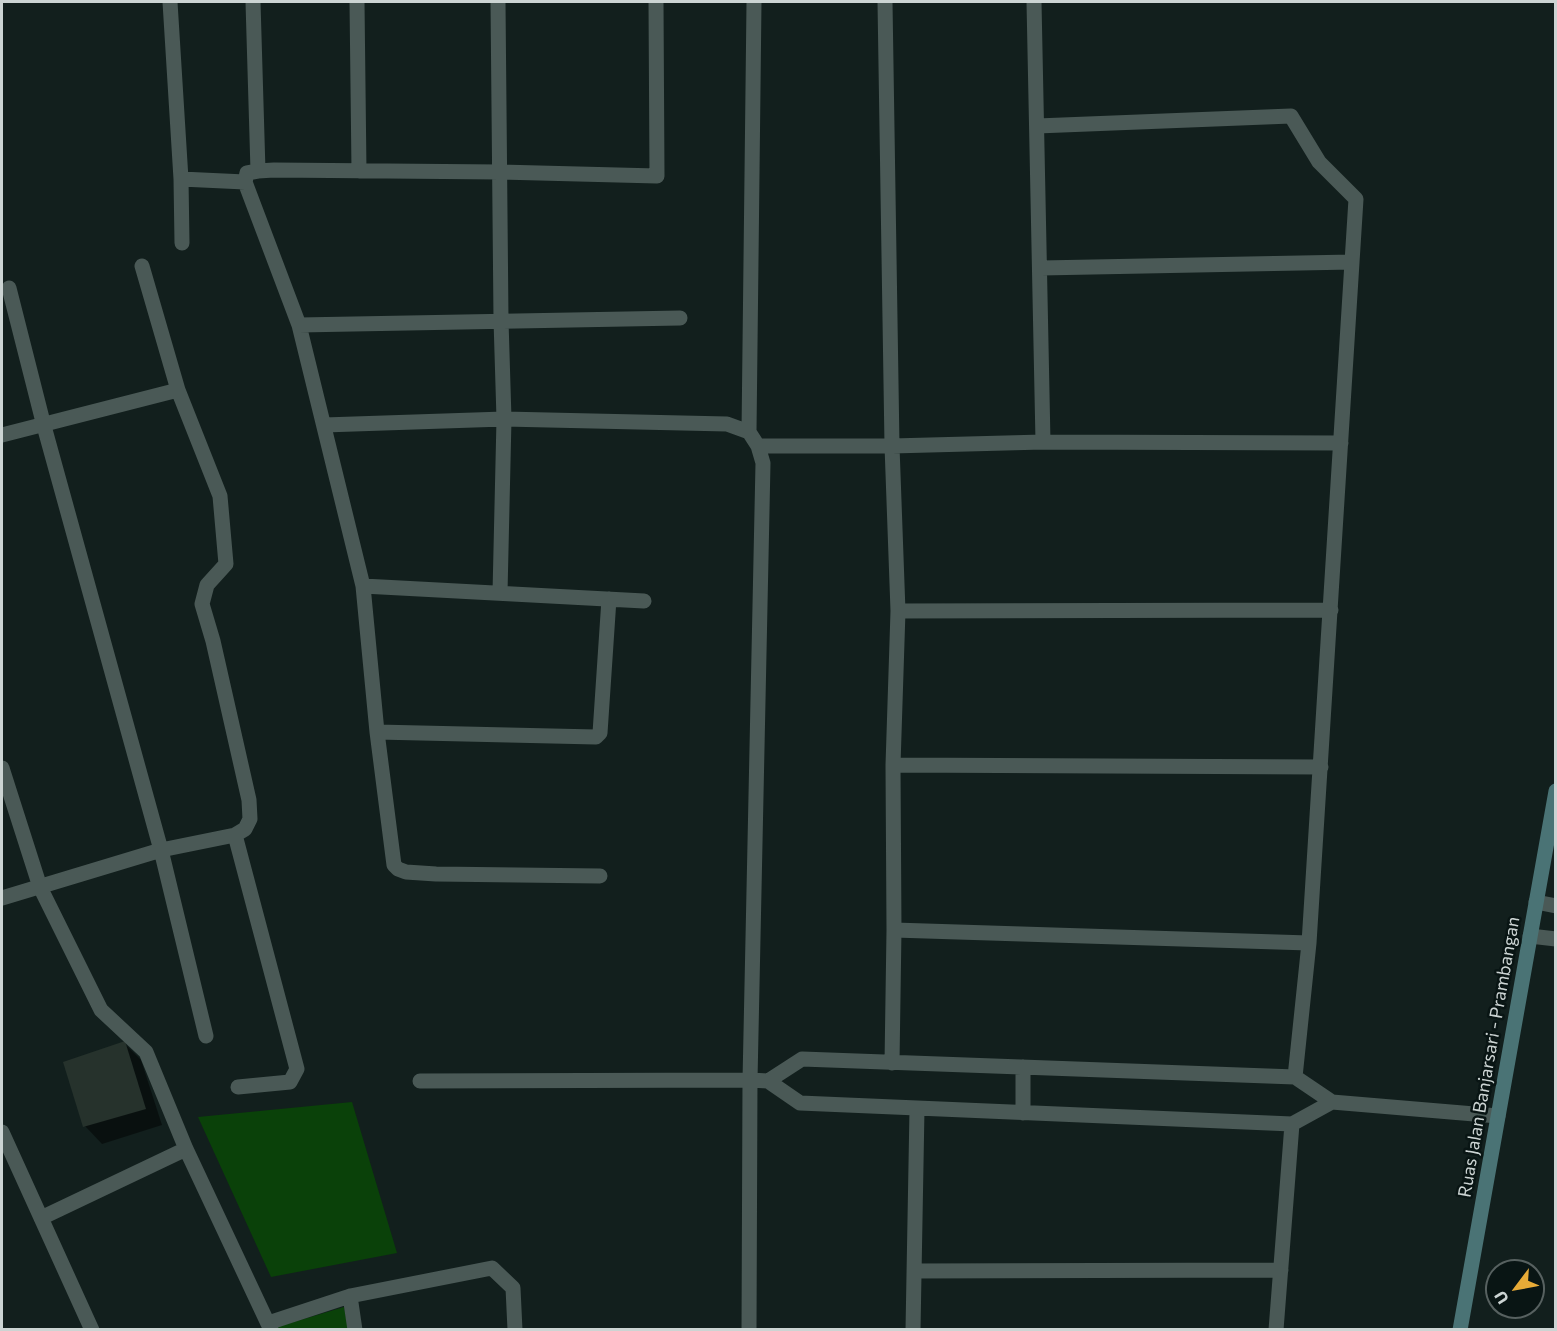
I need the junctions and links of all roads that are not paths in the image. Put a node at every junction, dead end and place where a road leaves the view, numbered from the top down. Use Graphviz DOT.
graph roads {
  1 [pos="170,2"];
  2 [pos="253,2"];
  3 [pos="357,2"];
  4 [pos="498,2"];
  5 [pos="656,2"];
  6 [pos="754,2"];
  7 [pos="885,2"];
  8 [pos="1034,2"];
  9 [pos="1037,126"];
  10 [pos="258,171"];
  11 [pos="358,171"];
  12 [pos="500,172"];
  13 [pos="181,179"];
  14 [pos="245,182"];
  15 [pos="182,243"];
  16 [pos="1352,262"];
  17 [pos="142,266"];
  18 [pos="1041,268"];
  19 [pos="9,288"];
  20 [pos="680,318"];
  21 [pos="501,320"];
  22 [pos="299,325"];
  23 [pos="178,390"];
  24 [pos="504,420"];
  25 [pos="324,425"];
  26 [pos="44,426"];
  27 [pos="749,432"];
  28 [pos="2,435"];
  29 [pos="1043,442"];
  30 [pos="1341,443"];
  31 [pos="758,446"];
  32 [pos="892,446"];
  33 [pos="363,586"];
  34 [pos="500,593"];
  35 [pos="609,599"];
  36 [pos="644,601"];
  37 [pos="1331,610"];
  38 [pos="898,611"];
  39 [pos="377,732"];
  40 [pos="894,765"];
  41 [pos="1320,767"];
  42 [pos="2,768"];
  43 [pos="1555,797"];
  44 [pos="235,835"];
  45 [pos="161,850"];
  46 [pos="600,876"];
  47 [pos="40,887"];
  48 [pos="2,898"];
  49 [pos="1536,902"];
  50 [pos="1556,906"];
  51 [pos="894,930"];
  52 [pos="1530,936"];
  53 [pos="1556,939"];
  54 [pos="1309,944"];
  55 [pos="206,1036"];
  56 [pos="892,1062"];
  57 [pos="1023,1067"];
  58 [pos="1295,1077"];
  59 [pos="750,1080"];
  60 [pos="420,1081"];
  61 [pos="768,1081"];
  62 [pos="238,1087"];
  63 [pos="1332,1102"];
  64 [pos="917,1109"];
  65 [pos="1023,1113"];
  66 [pos="1498,1116"];
  67 [pos="1292,1124"];
  68 [pos="2,1132"];
  69 [pos="186,1149"];
  70 [pos="41,1218"];
  71 [pos="1281,1270"];
  72 [pos="914,1271"];
  73 [pos="350,1296"];
  74 [pos="269,1326"];
  75 [pos="92,1329"];
  76 [pos="356,1329"];
  77 [pos="515,1329"];
  78 [pos="749,1329"];
  79 [pos="913,1329"];
  80 [pos="1276,1329"];
  81 [pos="1460,1329"];
  1 -- 13 [label="street"];
  2 -- 10 [label="street"];
  3 -- 11 [label="street"];
  4 -- 12 [label="street"];
  5 -- 12 [label="street"];
  6 -- 27 [label="street"];
  7 -- 32 [label="street"];
  8 -- 9 [label="street"];
  9 -- 16 [label="street"];
  9 -- 18 [label="street"];
  10 -- 11 [label="street"];
  10 -- 14 [label="street"];
  11 -- 12 [label="street"];
  12 -- 21 [label="street"];
  13 -- 14 [label="street"];
  13 -- 15 [label="street"];
  14 -- 22 [label="street"];
  16 -- 18 [label="street"];
  16 -- 30 [label="street"];
  17 -- 23 [label="street"];
  18 -- 29 [label="street"];
  19 -- 26 [label="street"];
  20 -- 21 [label="street"];
  21 -- 22 [label="street"];
  21 -- 24 [label="street"];
  22 -- 25 [label="street"];
  23 -- 26 [label="street"];
  23 -- 44 [label="street"];
  24 -- 25 [label="street"];
  24 -- 27 [label="street"];
  24 -- 34 [label="street"];
  25 -- 33 [label="street"];
  26 -- 28 [label="street"];
  26 -- 45 [label="street"];
  27 -- 31 [label="street"];
  29 -- 30 [label="street"];
  29 -- 32 [label="street"];
  30 -- 37 [label="street"];
  31 -- 32 [label="street"];
  31 -- 59 [label="street"];
  32 -- 38 [label="street"];
  33 -- 34 [label="street"];
  33 -- 39 [label="street"];
  34 -- 35 [label="street"];
  35 -- 36 [label="street"];
  35 -- 39 [label="street"];
  37 -- 38 [label="street"];
  37 -- 41 [label="street"];
  38 -- 40 [label="street"];
  39 -- 46 [label="street"];
  40 -- 41 [label="street"];
  40 -- 51 [label="street"];
  41 -- 54 [label="street"];
  42 -- 47 [label="street"];
  43 -- 49 [label="main road, Ruas Jalan Banjarsari - Prambangan"];
  44 -- 45 [label="street"];
  44 -- 62 [label="street"];
  45 -- 47 [label="street"];
  45 -- 55 [label="street"];
  47 -- 48 [label="street"];
  47 -- 69 [label="street"];
  49 -- 50 [label="street"];
  49 -- 52 [label="main road, Ruas Jalan Banjarsari - Prambangan"];
  51 -- 54 [label="street"];
  51 -- 56 [label="street"];
  52 -- 53 [label="street"];
  52 -- 66 [label="main road, Ruas Jalan Banjarsari - Prambangan"];
  54 -- 58 [label="street"];
  56 -- 57 [label="street"];
  56 -- 61 [label="street"];
  57 -- 58 [label="street"];
  57 -- 65 [label="street"];
  58 -- 63 [label="street"];
  59 -- 60 [label="street"];
  59 -- 61 [label="street"];
  59 -- 78 [label="street"];
  61 -- 64 [label="street"];
  63 -- 66 [label="street"];
  63 -- 67 [label="street"];
  64 -- 65 [label="street"];
  64 -- 72 [label="street"];
  65 -- 67 [label="street"];
  66 -- 81 [label="main road, Ruas Jalan Banjarsari - Prambangan"];
  67 -- 71 [label="street"];
  68 -- 70 [label="street"];
  69 -- 70 [label="street"];
  69 -- 74 [label="street"];
  70 -- 75 [label="street"];
  71 -- 72 [label="street"];
  71 -- 80 [label="street"];
  72 -- 79 [label="street"];
  73 -- 74 [label="street"];
  73 -- 76 [label="street"];
  73 -- 77 [label="street"];
}
